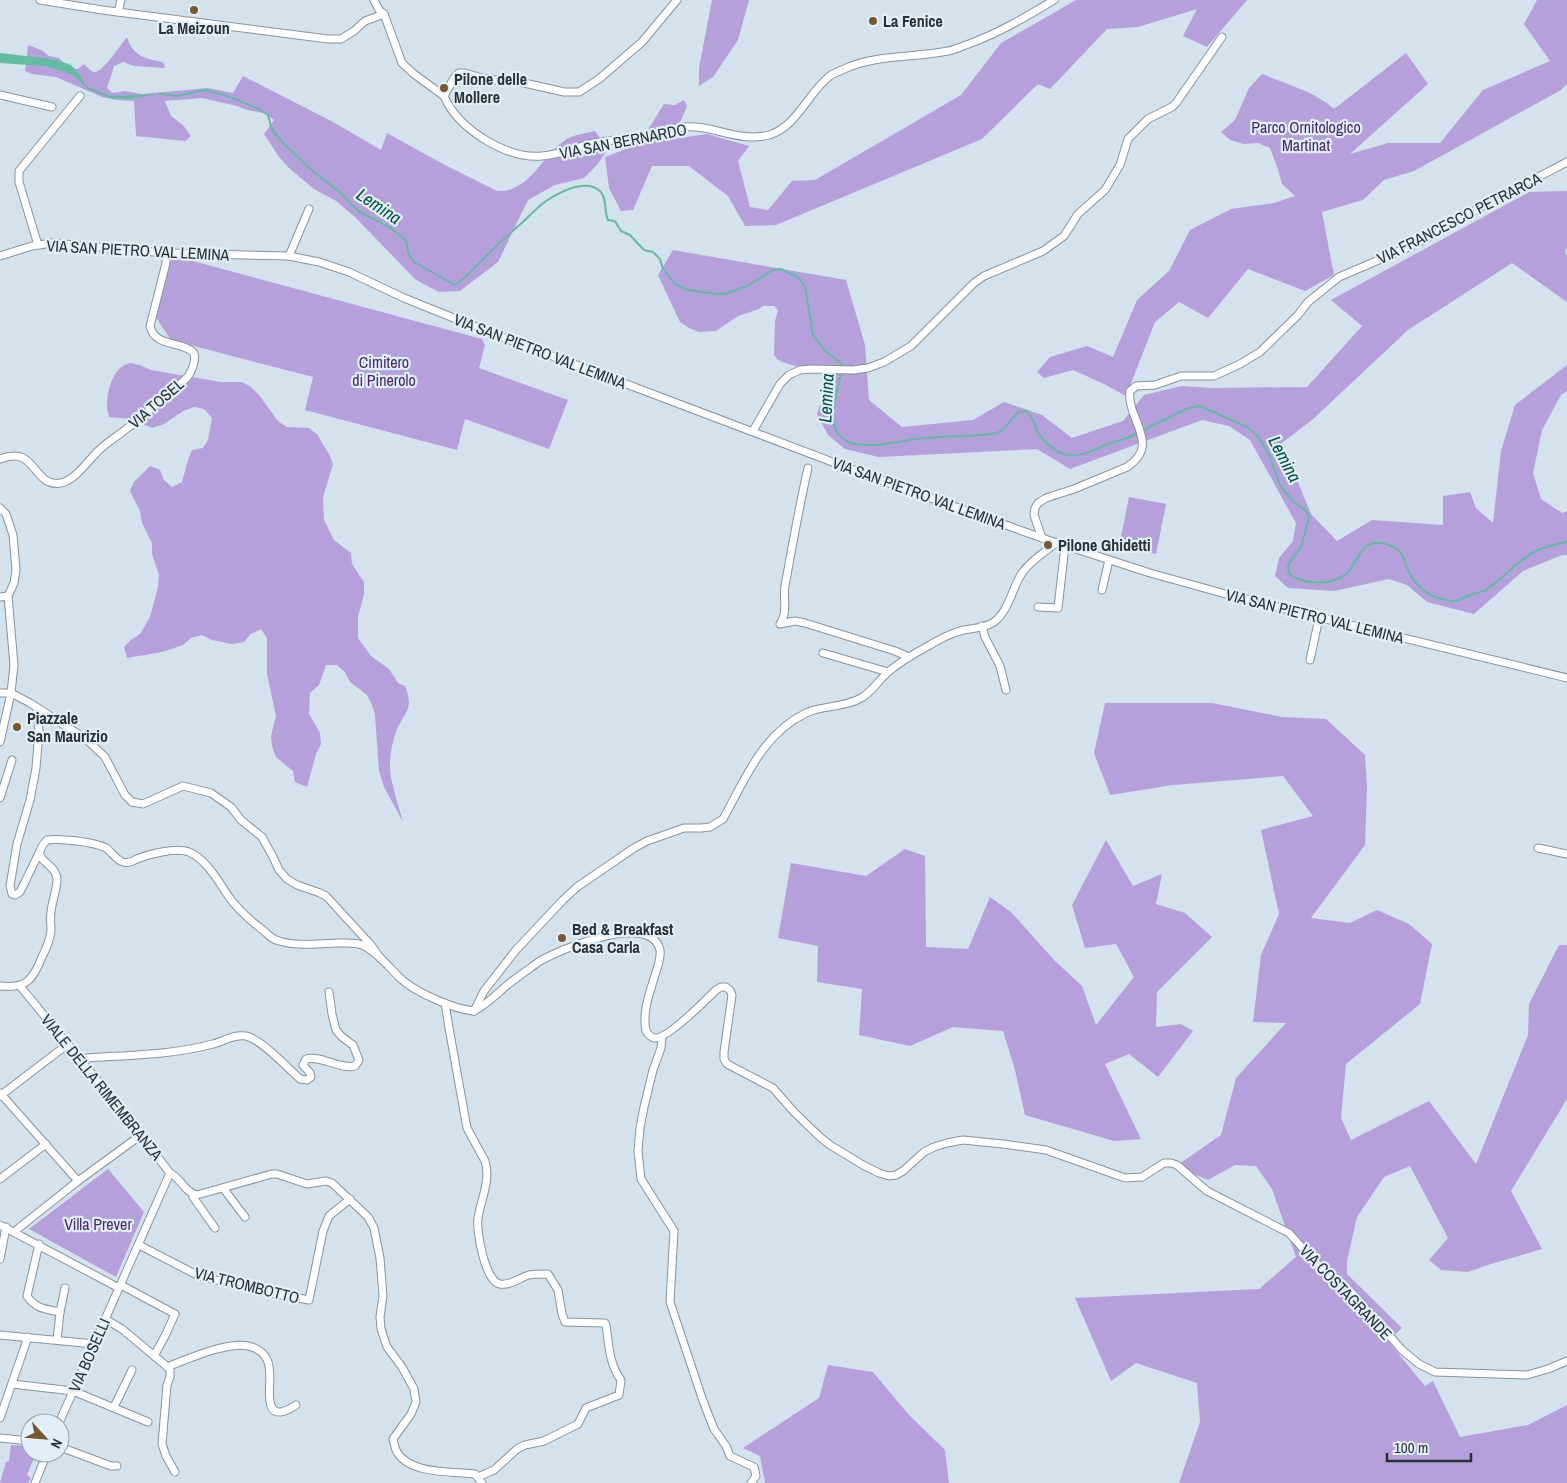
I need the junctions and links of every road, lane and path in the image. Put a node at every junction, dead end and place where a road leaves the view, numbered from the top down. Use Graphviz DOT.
graph roads {
  1 [pos="40,0"];
  2 [pos="121,0"];
  3 [pos="374,0"];
  4 [pos="677,0"];
  5 [pos="1054,0"];
  6 [pos="118,12"];
  7 [pos="384,14"];
  8 [pos="1222,37"];
  9 [pos="0,95"];
  10 [pos="80,96"];
  11 [pos="444,96"];
  12 [pos="52,107"];
  13 [pos="1567,162"];
  14 [pos="309,209"];
  15 [pos="38,245"];
  16 [pos="166,253"];
  17 [pos="0,256"];
  18 [pos="289,256"];
  19 [pos="753,431"];
  20 [pos="0,459"];
  21 [pos="808,468"];
  22 [pos="0,508"];
  23 [pos="1042,538"];
  24 [pos="1056,543"];
  25 [pos="1065,546"];
  26 [pos="1109,560"];
  27 [pos="1102,590"];
  28 [pos="4,597"];
  29 [pos="1038,607"];
  30 [pos="1320,618"];
  31 [pos="982,626"];
  32 [pos="823,653"];
  33 [pos="908,657"];
  34 [pos="1310,660"];
  35 [pos="888,672"];
  36 [pos="1567,678"];
  37 [pos="1006,690"];
  38 [pos="0,693"];
  39 [pos="11,694"];
  40 [pos="37,708"];
  41 [pos="0,742"];
  42 [pos="12,760"];
  43 [pos="0,798"];
  44 [pos="1538,848"];
  45 [pos="40,851"];
  46 [pos="1567,854"];
  47 [pos="381,959"];
  48 [pos="0,986"];
  49 [pos="20,986"];
  50 [pos="329,992"];
  51 [pos="445,1003"];
  52 [pos="474,1011"];
  53 [pos="662,1037"];
  54 [pos="68,1044"];
  55 [pos="81,1060"];
  56 [pos="1,1095"];
  57 [pos="141,1135"];
  58 [pos="46,1144"];
  59 [pos="170,1174"];
  60 [pos="0,1179"];
  61 [pos="78,1181"];
  62 [pos="223,1188"];
  63 [pos="193,1194"];
  64 [pos="350,1199"];
  65 [pos="245,1217"];
  66 [pos="3,1226"];
  67 [pos="215,1228"];
  68 [pos="15,1231"];
  69 [pos="39,1244"];
  70 [pos="139,1245"];
  71 [pos="0,1259"];
  72 [pos="120,1286"];
  73 [pos="65,1288"];
  74 [pos="60,1312"];
  75 [pos="105,1319"];
  76 [pos="0,1334"];
  77 [pos="28,1337"];
  78 [pos="57,1340"];
  79 [pos="94,1344"];
  80 [pos="154,1356"];
  81 [pos="1567,1361"];
  82 [pos="168,1367"];
  83 [pos="132,1370"];
  84 [pos="12,1384"];
  85 [pos="73,1391"];
  86 [pos="296,1405"];
  87 [pos="114,1407"];
  88 [pos="63,1413"];
  89 [pos="0,1418"];
  90 [pos="148,1422"];
  91 [pos="0,1438"];
  92 [pos="20,1440"];
  93 [pos="70,1451"];
  94 [pos="43,1463"];
  95 [pos="117,1466"];
  96 [pos="175,1472"];
  97 [pos="480,1480"];
  98 [pos="35,1483"];
  99 [pos="752,1483"];
  1 -- 6 [label="street"];
  2 -- 6 [label="street"];
  3 -- 7 [label="street"];
  4 -- 11 [label="street"];
  5 -- 11 [label="street, VIA SAN BERNARDO"];
  6 -- 7 [label="street"];
  7 -- 11 [label="street"];
  8 -- 19 [label="street"];
  9 -- 12 [label="street"];
  10 -- 15 [label="street"];
  13 -- 23 [label="street, VIA FRANCESCO PETRARCA"];
  14 -- 18 [label="street"];
  15 -- 16 [label="street, VIA SAN PIETRO VAL LEMINA"];
  15 -- 17 [label="street, VIA SAN PIETRO VAL LEMINA"];
  16 -- 18 [label="street, VIA SAN PIETRO VAL LEMINA"];
  16 -- 20 [label="street, VIA TOSEL"];
  18 -- 19 [label="street, VIA SAN PIETRO VAL LEMINA"];
  19 -- 23 [label="street, VIA SAN PIETRO VAL LEMINA"];
  21 -- 33 [label="street"];
  22 -- 28 [label="street"];
  23 -- 24 [label="street, VIA SAN PIETRO VAL LEMINA"];
  24 -- 25 [label="street, VIA SAN PIETRO VAL LEMINA"];
  24 -- 31 [label="street"];
  25 -- 26 [label="street, VIA SAN PIETRO VAL LEMINA"];
  25 -- 29 [label="street"];
  26 -- 27 [label="street"];
  26 -- 30 [label="street, VIA SAN PIETRO VAL LEMINA"];
  28 -- 39 [label="street"];
  30 -- 34 [label="street"];
  30 -- 36 [label="street, VIA SAN PIETRO VAL LEMINA"];
  31 -- 33 [label="street"];
  31 -- 37 [label="street"];
  32 -- 35 [label="street"];
  33 -- 35 [label="street"];
  35 -- 52 [label="street"];
  38 -- 39 [label="street"];
  39 -- 40 [label="street"];
  39 -- 41 [label="street"];
  40 -- 45 [label="street"];
  40 -- 47 [label="street"];
  42 -- 43 [label="street"];
  44 -- 46 [label="street"];
  45 -- 47 [label="street"];
  45 -- 49 [label="street"];
  47 -- 51 [label="street"];
  48 -- 49 [label="street"];
  49 -- 54 [label="street, VIALE DELLA RIMEMBRANZA"];
  50 -- 55 [label="street"];
  51 -- 52 [label="street"];
  51 -- 97 [label="street"];
  52 -- 53 [label="street"];
  53 -- 81 [label="street, VIA COSTAGRANDE"];
  53 -- 99 [label="street"];
  54 -- 55 [label="street, VIALE DELLA RIMEMBRANZA"];
  54 -- 56 [label="street"];
  55 -- 57 [label="street, VIALE DELLA RIMEMBRANZA"];
  56 -- 58 [label="street"];
  57 -- 59 [label="street, VIALE DELLA RIMEMBRANZA"];
  57 -- 61 [label="street"];
  58 -- 60 [label="street"];
  58 -- 61 [label="street"];
  59 -- 63 [label="street"];
  59 -- 70 [label="street, VIALE DELLA RIMEMBRANZA"];
  61 -- 68 [label="street"];
  62 -- 63 [label="street"];
  62 -- 64 [label="street"];
  62 -- 65 [label="street"];
  63 -- 67 [label="street"];
  64 -- 70 [label="street, VIA TROMBOTTO"];
  64 -- 97 [label="street"];
  66 -- 68 [label="street"];
  66 -- 71 [label="street"];
  68 -- 69 [label="street"];
  69 -- 72 [label="street"];
  69 -- 74 [label="street"];
  70 -- 72 [label="street, VIALE DELLA RIMEMBRANZA"];
  72 -- 75 [label="street, VIA BOSELLI"];
  72 -- 80 [label="street"];
  73 -- 74 [label="street"];
  74 -- 78 [label="street"];
  75 -- 79 [label="street, VIA BOSELLI"];
  75 -- 80 [label="street"];
  76 -- 77 [label="street"];
  77 -- 78 [label="street"];
  77 -- 84 [label="street"];
  78 -- 79 [label="street"];
  79 -- 85 [label="street, VIA BOSELLI"];
  80 -- 82 [label="street"];
  82 -- 86 [label="street"];
  82 -- 96 [label="street"];
  83 -- 87 [label="street"];
  84 -- 85 [label="street"];
  84 -- 89 [label="street"];
  85 -- 87 [label="street"];
  85 -- 88 [label="street, VIA BOSELLI"];
  87 -- 90 [label="street"];
  91 -- 92 [label="street"];
  93 -- 95 [label="street"];
  94 -- 98 [label="street"];
}
